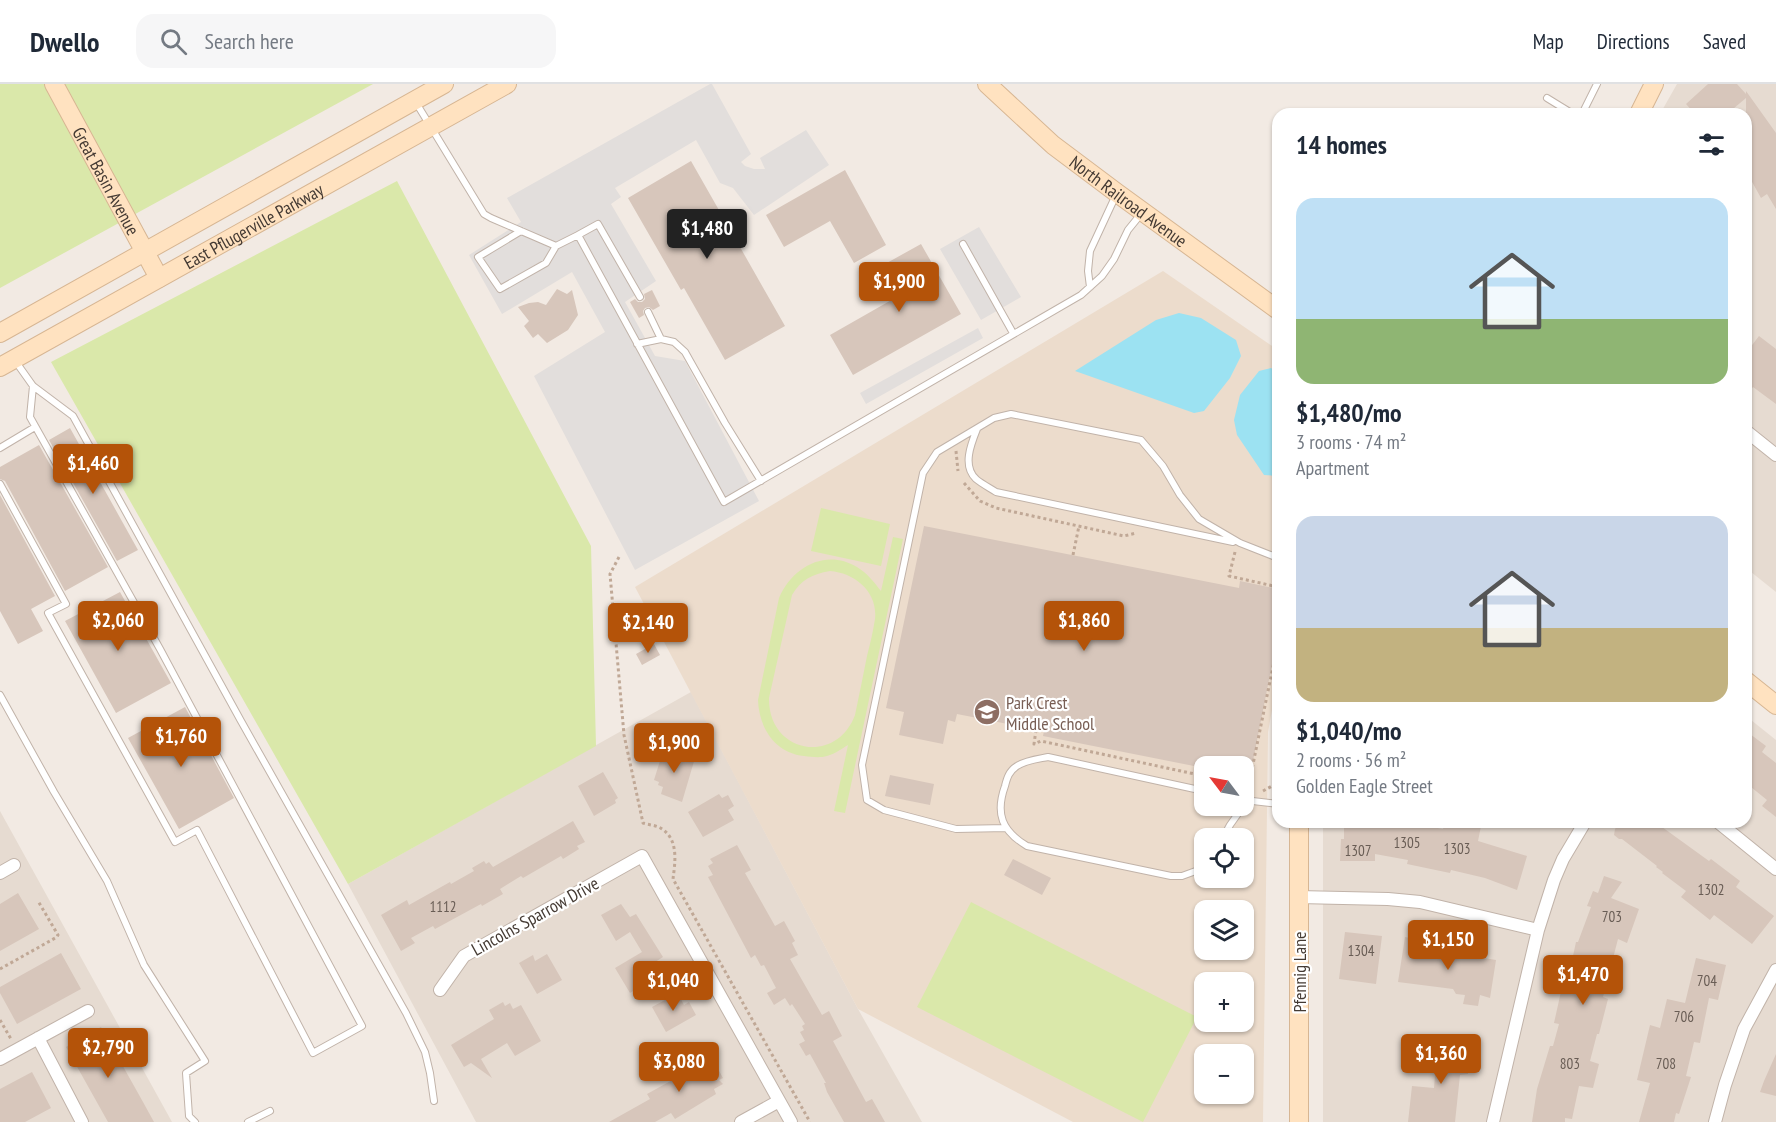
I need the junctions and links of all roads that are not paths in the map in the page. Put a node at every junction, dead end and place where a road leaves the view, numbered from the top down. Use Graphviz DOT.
graph roads {
  1 [pos="54,84"];
  2 [pos="444,84"];
  3 [pos="507,84"];
  4 [pos="987,84"];
  5 [pos="1597,84"];
  6 [pos="1654,84"];
  7 [pos="1546,98"];
  8 [pos="414,101"];
  9 [pos="1564,108"];
  10 [pos="1585,108"];
  11 [pos="1642,108"];
  12 [pos="430,127"];
  13 [pos="1117,193"];
  14 [pos="1143,211"];
  15 [pos="521,231"];
  16 [pos="578,235"];
  17 [pos="963,244"];
  18 [pos="556,246"];
  19 [pos="145,252"];
  20 [pos="159,278"];
  21 [pos="1090,287"];
  22 [pos="640,297"];
  23 [pos="1272,306"];
  24 [pos="648,312"];
  25 [pos="0,333"];
  26 [pos="1013,333"];
  27 [pos="662,339"];
  28 [pos="637,344"];
  29 [pos="7,363"];
  30 [pos="33,386"];
  31 [pos="35,427"];
  32 [pos="978,428"];
  33 [pos="1752,436"];
  34 [pos="0,448"];
  35 [pos="1776,455"];
  36 [pos="761,481"];
  37 [pos="0,484"];
  38 [pos="1240,543"];
  39 [pos="1272,556"];
  40 [pos="1752,686"];
  41 [pos="0,695"];
  42 [pos="1776,705"];
  43 [pos="1194,789"];
  44 [pos="1254,802"];
  45 [pos="1272,803"];
  46 [pos="1006,828"];
  47 [pos="1299,828"];
  48 [pos="1581,828"];
  49 [pos="1725,828"];
  50 [pos="14,865"];
  51 [pos="1776,869"];
  52 [pos="1194,872"];
  53 [pos="0,873"];
  54 [pos="1298,897"];
  55 [pos="1538,930"];
  56 [pos="1776,970"];
  57 [pos="440,990"];
  58 [pos="88,1011"];
  59 [pos="38,1038"];
  60 [pos="0,1059"];
  61 [pos="434,1101"];
  62 [pos="779,1101"];
  63 [pos="270,1112"];
  64 [pos="82,1122"];
  65 [pos="195,1122"];
  66 [pos="248,1122"];
  67 [pos="741,1122"];
  68 [pos="791,1122"];
  69 [pos="1299,1122"];
  70 [pos="1493,1122"];
  71 [pos="1715,1122"];
  1 -- 19 [label="main road, Great Basin Avenue"];
  2 -- 8 [label="main road, East Pflugerville Parkway"];
  3 -- 12 [label="main road, East Pflugerville Parkway"];
  4 -- 13 [label="main road, North Railroad Avenue"];
  5 -- 10 [label="lane"];
  6 -- 11 [label="main road"];
  7 -- 9 [label="lane"];
  8 -- 12 [label="lane"];
  8 -- 19 [label="main road, East Pflugerville Parkway"];
  12 -- 15 [label="lane"];
  12 -- 20 [label="main road, East Pflugerville Parkway"];
  13 -- 14 [label="main road, North Railroad Avenue"];
  13 -- 21 [label="lane"];
  14 -- 21 [label="lane"];
  14 -- 23 [label="main road, North Railroad Avenue"];
  15 -- 18 [label="lane"];
  15 -- 18 [label="lane"];
  16 -- 18 [label="lane"];
  16 -- 22 [label="lane"];
  16 -- 28 [label="lane"];
  17 -- 26 [label="lane"];
  19 -- 20 [label="main road, Great Basin Avenue"];
  19 -- 25 [label="main road, East Pflugerville Parkway"];
  20 -- 29 [label="main road, East Pflugerville Parkway"];
  21 -- 26 [label="lane"];
  24 -- 27 [label="lane"];
  26 -- 36 [label="lane"];
  27 -- 28 [label="lane"];
  27 -- 36 [label="lane"];
  28 -- 36 [label="lane"];
  29 -- 30 [label="lane"];
  30 -- 31 [label="lane"];
  30 -- 61 [label="lane"];
  31 -- 34 [label="lane"];
  31 -- 37 [label="lane"];
  32 -- 38 [label="lane"];
  32 -- 38 [label="lane"];
  32 -- 46 [label="lane"];
  33 -- 35 [label="street"];
  38 -- 39 [label="lane"];
  40 -- 42 [label="main road"];
  41 -- 65 [label="lane"];
  43 -- 46 [label="lane"];
  44 -- 45 [label="lane"];
  46 -- 52 [label="lane"];
  47 -- 54 [label="main road, Pfennig Lane"];
  48 -- 55 [label="street"];
  49 -- 51 [label="street"];
  50 -- 53 [label="street"];
  54 -- 55 [label="street"];
  54 -- 69 [label="main road, Pfennig Lane"];
  55 -- 70 [label="street"];
  56 -- 71 [label="street"];
  57 -- 62 [label="street, Lincolns Sparrow Drive"];
  58 -- 59 [label="street"];
  59 -- 60 [label="street"];
  59 -- 64 [label="street"];
  62 -- 67 [label="street"];
  62 -- 68 [label="street"];
  63 -- 66 [label="lane"];
}
